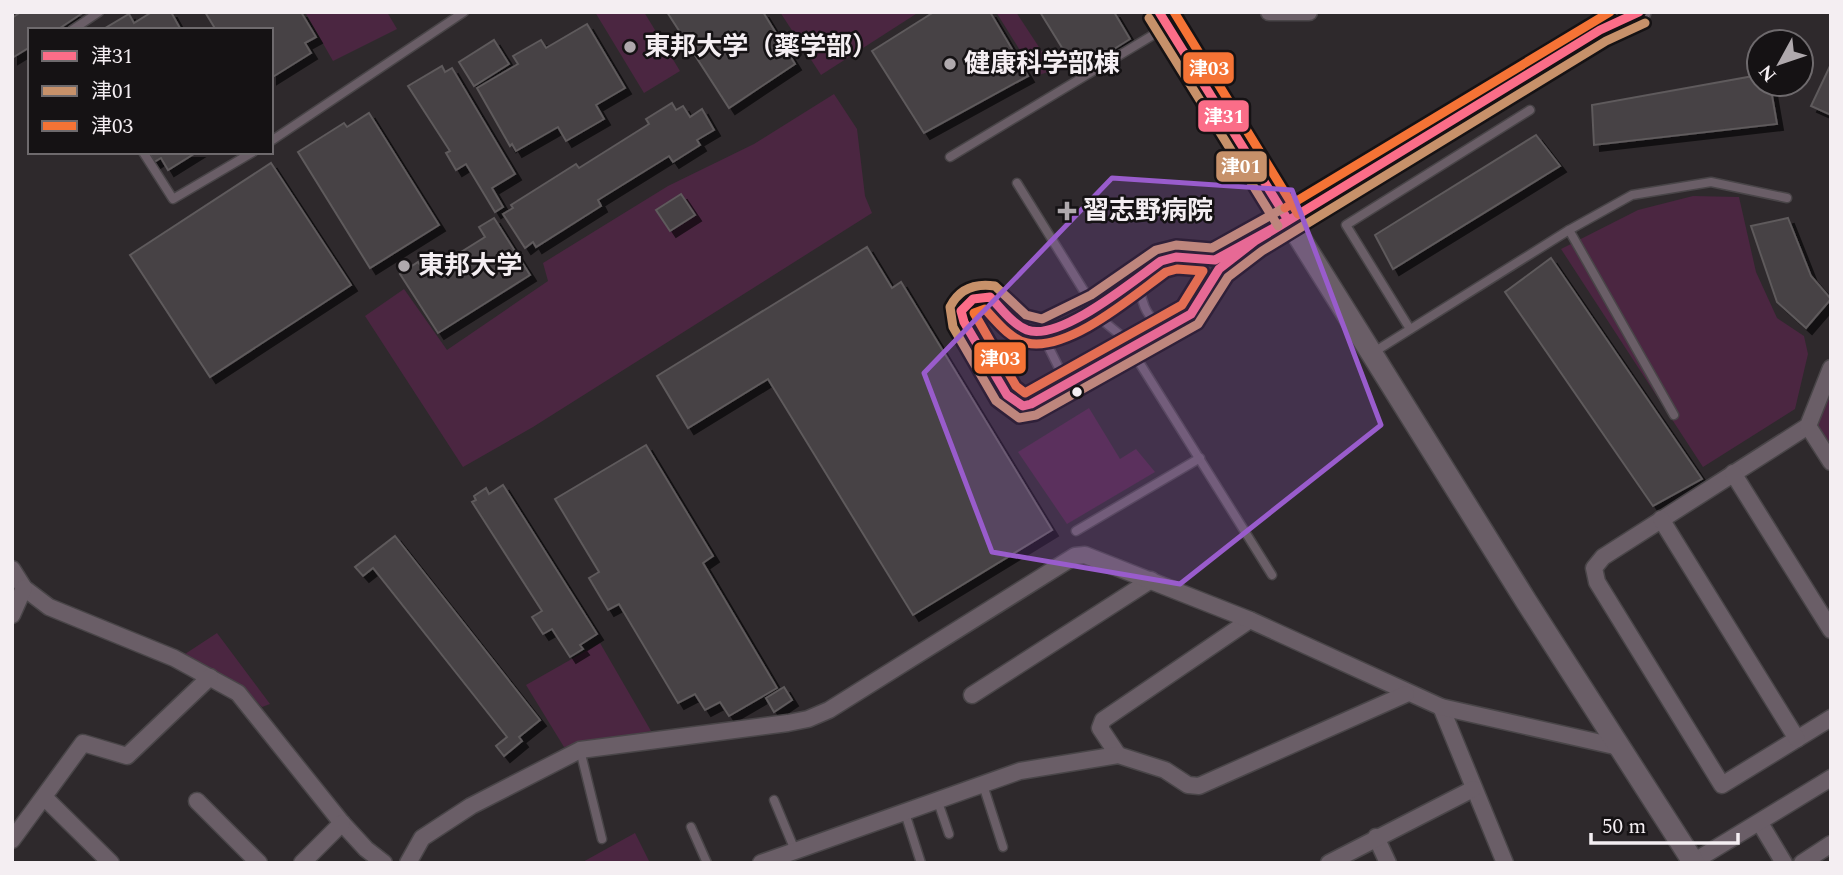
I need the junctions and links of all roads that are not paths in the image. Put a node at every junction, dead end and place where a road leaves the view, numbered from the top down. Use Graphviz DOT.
graph roads {
  1 [pos="99,12"];
  2 [pos="464,12"];
  3 [pos="1269,12"];
  4 [pos="1309,12"];
  5 [pos="1633,13"];
  6 [pos="1163,19"];
  7 [pos="75,28"];
  8 [pos="1530,110"];
  9 [pos="273,140"];
  10 [pos="144,154"];
  11 [pos="250,154"];
  12 [pos="950,157"];
  13 [pos="1017,183"];
  14 [pos="1787,198"];
  15 [pos="1288,220"];
  16 [pos="1569,230"];
  17 [pos="1141,274"];
  18 [pos="1093,305"];
  19 [pos="1173,324"];
  20 [pos="1410,329"];
  21 [pos="1041,332"];
  22 [pos="1129,348"];
  23 [pos="1371,353"];
  24 [pos="1831,368"];
  25 [pos="1068,384"];
  26 [pos="1674,415"];
  27 [pos="1808,426"];
  28 [pos="1200,458"];
  29 [pos="1831,462"];
  30 [pos="1733,473"];
  31 [pos="1661,519"];
  32 [pos="1076,531"];
  33 [pos="12,569"];
  34 [pos="1272,575"];
  35 [pos="1151,580"];
  36 [pos="24,588"];
  37 [pos="12,615"];
  38 [pos="1250,620"];
  39 [pos="1831,630"];
  40 [pos="210,677"];
  41 [pos="1406,694"];
  42 [pos="972,695"];
  43 [pos="1441,707"];
  44 [pos="1831,718"];
  45 [pos="1797,739"];
  46 [pos="1619,747"];
  47 [pos="580,750"];
  48 [pos="1118,755"];
  49 [pos="1831,778"];
  50 [pos="983,785"];
  51 [pos="1472,789"];
  52 [pos="44,797"];
  53 [pos="774,800"];
  54 [pos="197,801"];
  55 [pos="938,802"];
  56 [pos="905,813"];
  57 [pos="342,823"];
  58 [pos="1760,823"];
  59 [pos="691,827"];
  60 [pos="949,834"];
  61 [pos="1376,837"];
  62 [pos="602,839"];
  63 [pos="12,840"];
  64 [pos="1831,844"];
  65 [pos="1003,847"];
  66 [pos="794,848"];
  67 [pos="111,863"];
  68 [pos="259,863"];
  69 [pos="302,863"];
  70 [pos="384,863"];
  71 [pos="408,863"];
  72 [pos="707,863"];
  73 [pos="761,863"];
  74 [pos="921,863"];
  75 [pos="1329,863"];
  76 [pos="1388,863"];
  77 [pos="1505,863"];
  78 [pos="1694,863"];
  79 [pos="1784,863"];
  80 [pos="1802,863"];
  1 -- 7 [label="lane"];
  2 -- 9 [label="lane"];
  3 -- 4 [label="street"];
  5 -- 15 [label="street"];
  6 -- 12 [label="lane"];
  6 -- 15 [label="street"];
  8 -- 20 [label="lane"];
  10 -- 11 [label="lane"];
  13 -- 18 [label="lane"];
  14 -- 16 [label="lane"];
  15 -- 17 [label="lane"];
  15 -- 19 [label="lane"];
  15 -- 23 [label="street"];
  16 -- 20 [label="lane"];
  16 -- 26 [label="lane"];
  17 -- 18 [label="lane"];
  17 -- 19 [label="lane"];
  18 -- 21 [label="lane"];
  18 -- 22 [label="lane"];
  19 -- 22 [label="lane"];
  20 -- 23 [label="lane"];
  21 -- 25 [label="lane"];
  21 -- 25 [label="lane"];
  22 -- 25 [label="lane"];
  22 -- 28 [label="lane"];
  23 -- 46 [label="street"];
  24 -- 27 [label="street"];
  27 -- 29 [label="street"];
  27 -- 30 [label="street"];
  28 -- 32 [label="lane"];
  28 -- 34 [label="lane"];
  30 -- 31 [label="street"];
  30 -- 39 [label="street"];
  31 -- 45 [label="street"];
  31 -- 45 [label="street"];
  33 -- 36 [label="street"];
  35 -- 38 [label="street"];
  35 -- 42 [label="street"];
  35 -- 47 [label="street"];
  36 -- 37 [label="street"];
  36 -- 40 [label="street"];
  38 -- 41 [label="street"];
  38 -- 48 [label="street"];
  40 -- 52 [label="street"];
  40 -- 57 [label="street"];
  41 -- 43 [label="street"];
  41 -- 48 [label="street"];
  43 -- 46 [label="street"];
  43 -- 51 [label="street"];
  44 -- 45 [label="street"];
  46 -- 78 [label="street"];
  47 -- 62 [label="lane"];
  47 -- 71 [label="street"];
  48 -- 50 [label="street"];
  49 -- 58 [label="street"];
  50 -- 55 [label="street"];
  50 -- 65 [label="lane"];
  51 -- 61 [label="street"];
  51 -- 77 [label="street"];
  52 -- 63 [label="street"];
  52 -- 67 [label="street"];
  53 -- 66 [label="lane"];
  54 -- 68 [label="street"];
  55 -- 56 [label="street"];
  55 -- 60 [label="lane"];
  56 -- 66 [label="street"];
  56 -- 74 [label="lane"];
  57 -- 69 [label="street"];
  57 -- 70 [label="street"];
  58 -- 78 [label="street"];
  58 -- 79 [label="street"];
  59 -- 72 [label="lane"];
  61 -- 75 [label="street"];
  61 -- 76 [label="street"];
  64 -- 80 [label="street"];
  66 -- 73 [label="street"];
}
